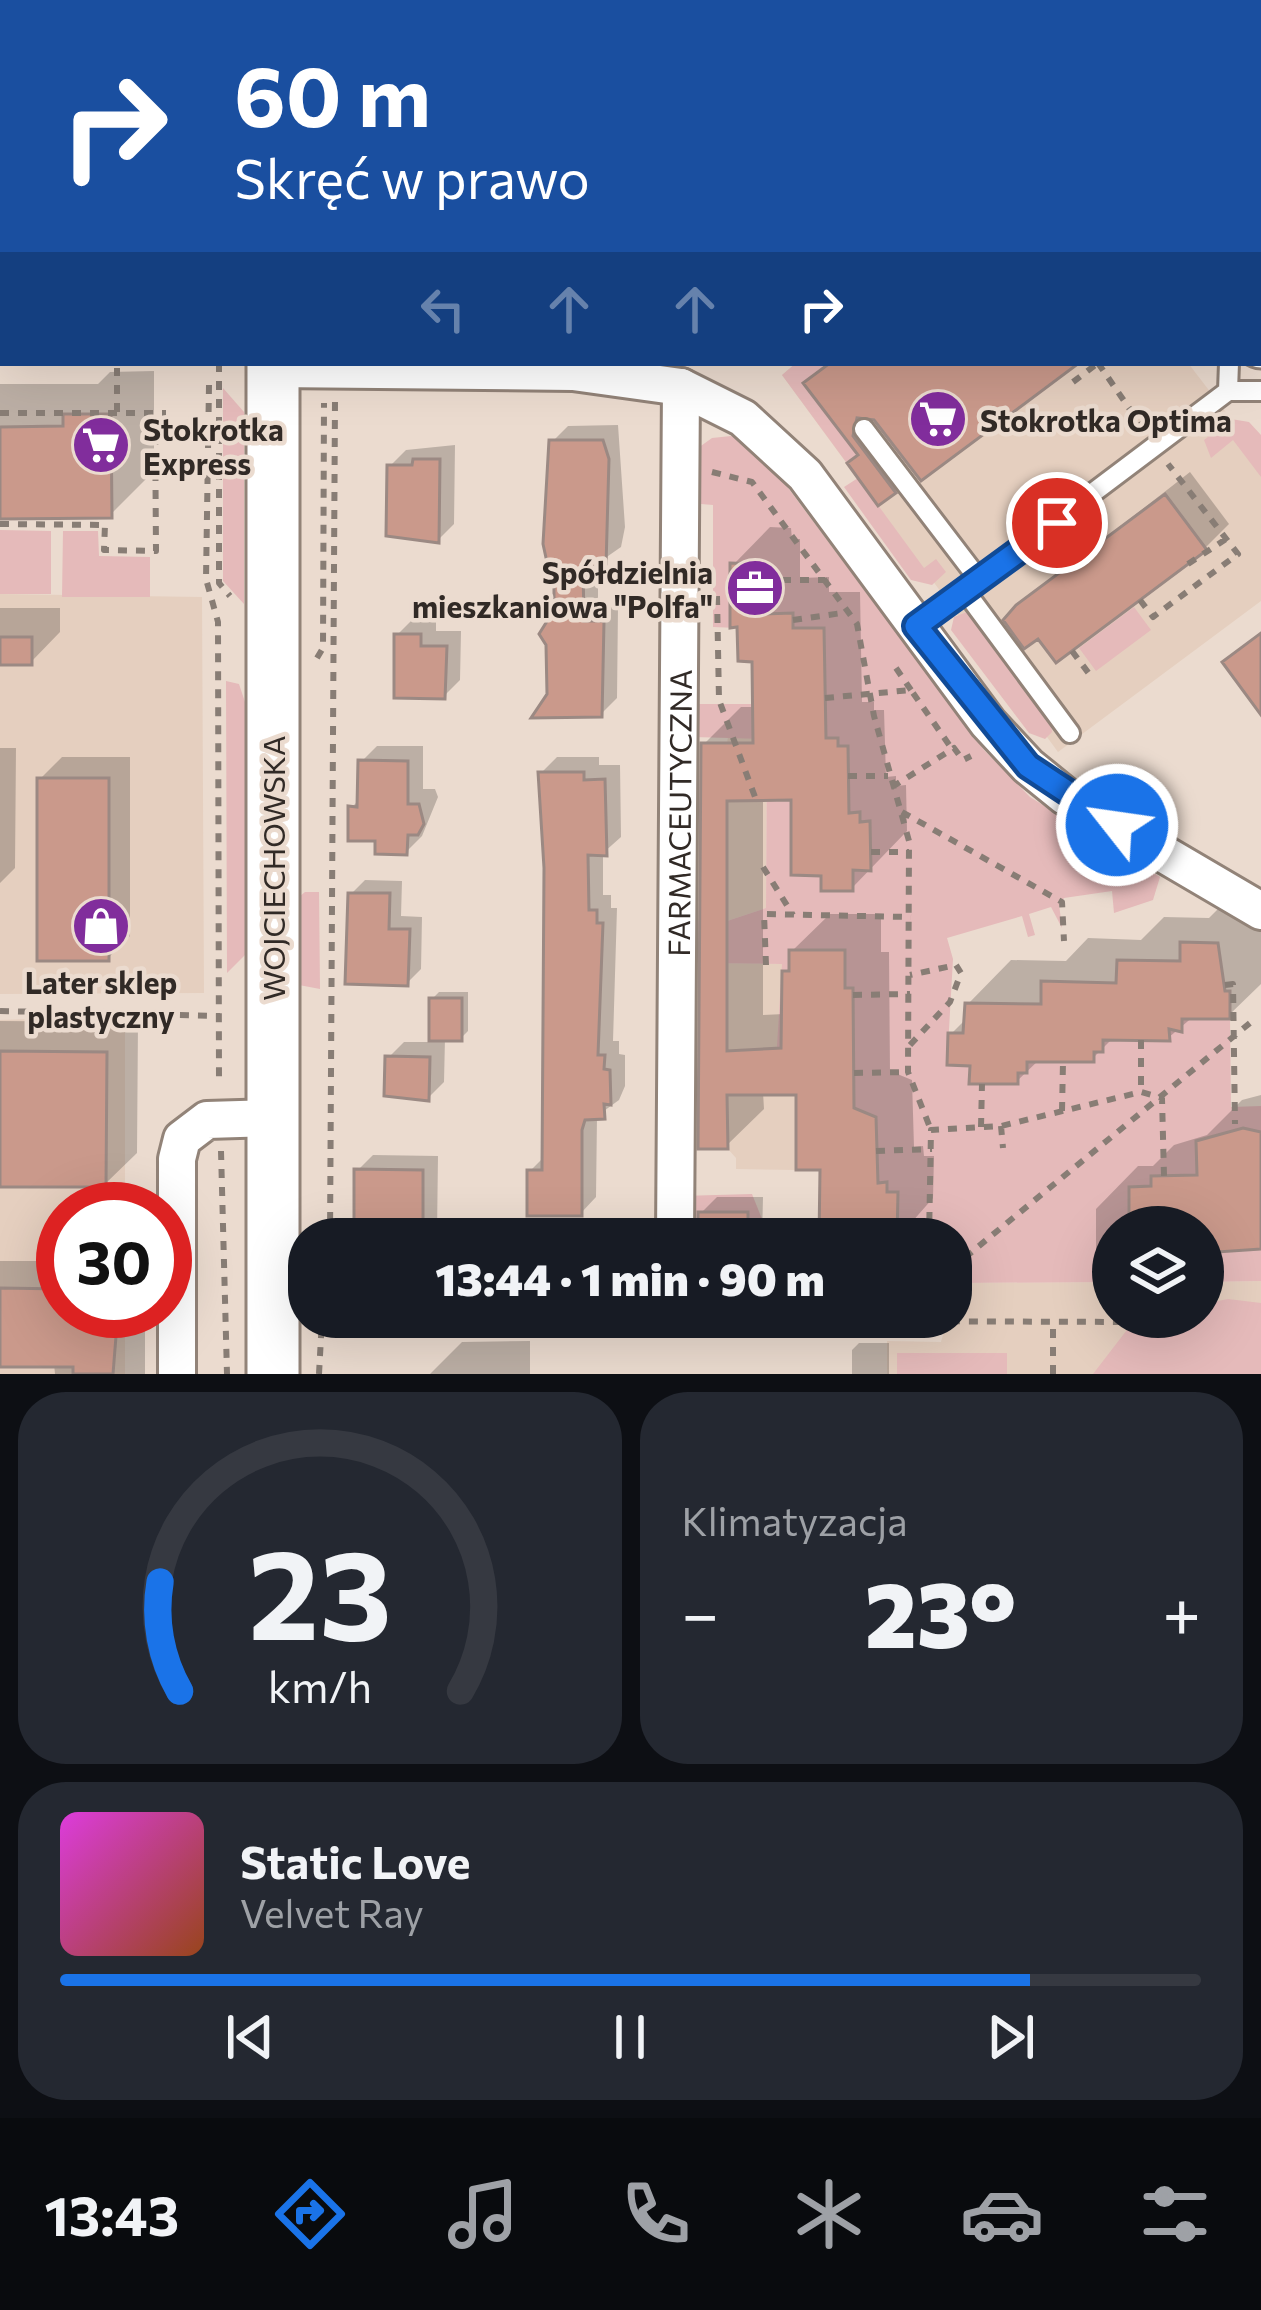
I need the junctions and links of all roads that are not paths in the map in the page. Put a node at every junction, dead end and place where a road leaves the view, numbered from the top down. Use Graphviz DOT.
graph roads {
  1 [pos="273,366"];
  2 [pos="1228,366"];
  3 [pos="681,376"];
  4 [pos="1228,391"];
  5 [pos="1261,391"];
  6 [pos="864,429"];
  7 [pos="972,586"];
  8 [pos="916,626"];
  9 [pos="1070,733"];
  10 [pos="1261,911"];
  11 [pos="272,1118"];
  12 [pos="675,1218"];
  13 [pos="177,1374"];
  14 [pos="273,1374"];
  1 -- 3 [label="street"];
  1 -- 11 [label="street, WOJCIECHOWSKA"];
  2 -- 4 [label="lane"];
  3 -- 8 [label="street"];
  3 -- 12 [label="street, FARMACEUTYCZNA"];
  4 -- 5 [label="lane"];
  4 -- 7 [label="lane"];
  6 -- 7 [label="lane"];
  7 -- 8 [label="lane"];
  7 -- 9 [label="lane"];
  8 -- 10 [label="street"];
  11 -- 13 [label="street"];
  11 -- 14 [label="street, WOJCIECHOWSKA"];
}
